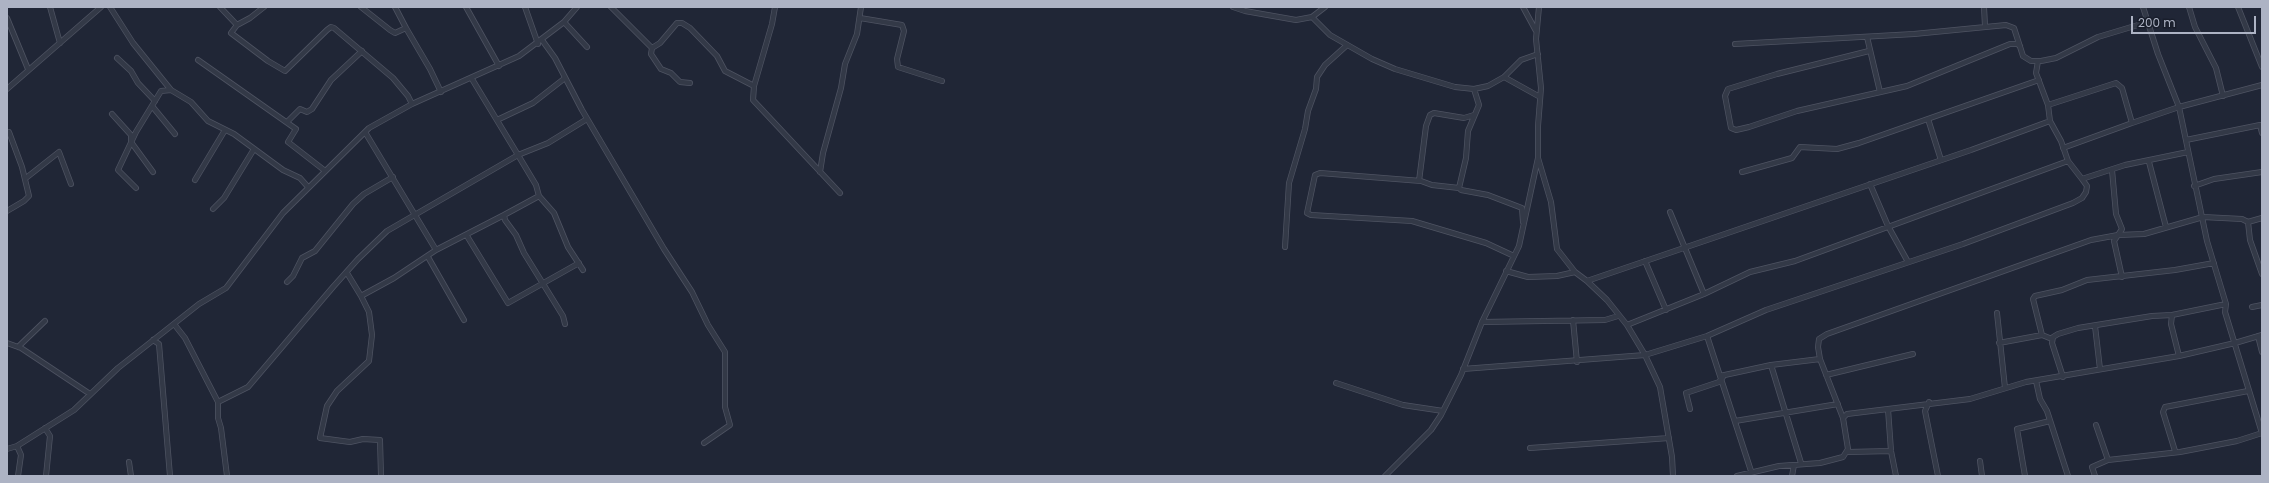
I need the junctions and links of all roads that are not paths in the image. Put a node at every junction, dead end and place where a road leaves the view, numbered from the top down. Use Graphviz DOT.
graph roads {
  1 [pos="50,7"];
  2 [pos="102,7"];
  3 [pos="110,7"];
  4 [pos="220,7"];
  5 [pos="254,7"];
  6 [pos="264,7"];
  7 [pos="361,7"];
  8 [pos="395,7"];
  9 [pos="466,7"];
  10 [pos="524,7"];
  11 [pos="577,7"];
  12 [pos="611,7"];
  13 [pos="775,7"];
  14 [pos="861,7"];
  15 [pos="1232,7"];
  16 [pos="1325,7"];
  17 [pos="1523,7"];
  18 [pos="1539,7"];
  19 [pos="1984,7"];
  20 [pos="2143,7"];
  21 [pos="2189,7"];
  22 [pos="2238,7"];
  23 [pos="95,10"];
  24 [pos="258,11"];
  25 [pos="1312,17"];
  26 [pos="7,18"];
  27 [pos="860,18"];
  28 [pos="564,22"];
  29 [pos="2148,22"];
  30 [pos="237,25"];
  31 [pos="1985,26"];
  32 [pos="406,28"];
  33 [pos="1536,31"];
  34 [pos="1867,37"];
  35 [pos="542,40"];
  36 [pos="60,43"];
  37 [pos="538,44"];
  38 [pos="1735,44"];
  39 [pos="587,46"];
  40 [pos="1346,46"];
  41 [pos="2020,46"];
  42 [pos="652,48"];
  43 [pos="362,51"];
  44 [pos="1870,51"];
  45 [pos="1538,54"];
  46 [pos="117,58"];
  47 [pos="198,60"];
  48 [pos="2038,61"];
  49 [pos="499,66"];
  50 [pos="2262,67"];
  51 [pos="28,69"];
  52 [pos="1504,77"];
  53 [pos="565,78"];
  54 [pos="472,79"];
  55 [pos="2038,80"];
  56 [pos="942,81"];
  57 [pos="690,83"];
  58 [pos="2262,85"];
  59 [pos="754,86"];
  60 [pos="7,89"];
  61 [pos="1474,89"];
  62 [pos="171,90"];
  63 [pos="441,92"];
  64 [pos="1880,92"];
  65 [pos="2223,96"];
  66 [pos="1540,97"];
  67 [pos="155,101"];
  68 [pos="412,104"];
  69 [pos="2048,105"];
  70 [pos="152,106"];
  71 [pos="2179,107"];
  72 [pos="112,114"];
  73 [pos="1474,115"];
  74 [pos="587,119"];
  75 [pos="1928,119"];
  76 [pos="497,120"];
  77 [pos="2050,121"];
  78 [pos="287,122"];
  79 [pos="2132,123"];
  80 [pos="2261,125"];
  81 [pos="225,130"];
  82 [pos="8,131"];
  83 [pos="365,132"];
  84 [pos="2262,133"];
  85 [pos="175,134"];
  86 [pos="2186,140"];
  87 [pos="132,142"];
  88 [pos="254,148"];
  89 [pos="2063,148"];
  90 [pos="2188,152"];
  91 [pos="518,155"];
  92 [pos="1538,158"];
  93 [pos="1941,160"];
  94 [pos="2068,160"];
  95 [pos="2149,162"];
  96 [pos="324,170"];
  97 [pos="2112,170"];
  98 [pos="153,172"];
  99 [pos="820,172"];
  100 [pos="1742,172"];
  101 [pos="2262,172"];
  102 [pos="392,177"];
  103 [pos="26,178"];
  104 [pos="2082,179"];
  105 [pos="195,180"];
  106 [pos="1419,181"];
  107 [pos="71,184"];
  108 [pos="1870,184"];
  109 [pos="2194,186"];
  110 [pos="308,187"];
  111 [pos="136,188"];
  112 [pos="1459,188"];
  113 [pos="840,193"];
  114 [pos="539,196"];
  115 [pos="213,210"];
  116 [pos="7,211"];
  117 [pos="1670,212"];
  118 [pos="416,215"];
  119 [pos="504,215"];
  120 [pos="2203,217"];
  121 [pos="2262,218"];
  122 [pos="2248,222"];
  123 [pos="1524,226"];
  124 [pos="1888,226"];
  125 [pos="2166,228"];
  126 [pos="2118,235"];
  127 [pos="466,236"];
  128 [pos="1684,246"];
  129 [pos="1285,247"];
  130 [pos="436,250"];
  131 [pos="1514,256"];
  132 [pos="428,257"];
  133 [pos="1645,261"];
  134 [pos="1908,262"];
  135 [pos="579,263"];
  136 [pos="2214,263"];
  137 [pos="583,270"];
  138 [pos="1506,271"];
  139 [pos="1575,272"];
  140 [pos="347,273"];
  141 [pos="2262,274"];
  142 [pos="2122,277"];
  143 [pos="1588,281"];
  144 [pos="287,282"];
  145 [pos="543,283"];
  146 [pos="1704,294"];
  147 [pos="361,296"];
  148 [pos="2226,304"];
  149 [pos="2262,305"];
  150 [pos="2252,307"];
  151 [pos="1666,310"];
  152 [pos="1997,313"];
  153 [pos="2172,315"];
  154 [pos="1618,316"];
  155 [pos="464,320"];
  156 [pos="1573,320"];
  157 [pos="45,321"];
  158 [pos="1482,322"];
  159 [pos="174,324"];
  160 [pos="566,324"];
  161 [pos="1627,325"];
  162 [pos="2096,326"];
  163 [pos="2042,335"];
  164 [pos="2260,335"];
  165 [pos="1707,336"];
  166 [pos="2052,339"];
  167 [pos="153,340"];
  168 [pos="1999,342"];
  169 [pos="7,343"];
  170 [pos="2235,343"];
  171 [pos="18,347"];
  172 [pos="2262,352"];
  173 [pos="1913,354"];
  174 [pos="1645,355"];
  175 [pos="2179,356"];
  176 [pos="1820,359"];
  177 [pos="1577,362"];
  178 [pos="1771,365"];
  179 [pos="1464,369"];
  180 [pos="2100,369"];
  181 [pos="1826,375"];
  182 [pos="1722,377"];
  183 [pos="2063,377"];
  184 [pos="2036,381"];
  185 [pos="1336,382"];
  186 [pos="2005,388"];
  187 [pos="2248,391"];
  188 [pos="90,394"];
  189 [pos="218,402"];
  190 [pos="1929,402"];
  191 [pos="1838,404"];
  192 [pos="1690,409"];
  193 [pos="1888,409"];
  194 [pos="1443,411"];
  195 [pos="1786,413"];
  196 [pos="1843,418"];
  197 [pos="1735,421"];
  198 [pos="2050,421"];
  199 [pos="2096,425"];
  200 [pos="45,428"];
  201 [pos="1669,438"];
  202 [pos="704,443"];
  203 [pos="17,446"];
  204 [pos="7,448"];
  205 [pos="1530,448"];
  206 [pos="1891,451"];
  207 [pos="2175,451"];
  208 [pos="1848,452"];
  209 [pos="2108,460"];
  210 [pos="1980,461"];
  211 [pos="128,462"];
  212 [pos="1801,463"];
  213 [pos="1794,465"];
  214 [pos="1751,471"];
  215 [pos="18,476"];
  216 [pos="46,476"];
  217 [pos="131,476"];
  218 [pos="170,476"];
  219 [pos="227,476"];
  220 [pos="381,476"];
  221 [pos="1385,476"];
  222 [pos="1673,476"];
  223 [pos="1737,476"];
  224 [pos="1792,476"];
  225 [pos="1896,476"];
  226 [pos="1938,476"];
  227 [pos="1982,476"];
  228 [pos="2025,476"];
  229 [pos="2068,476"];
  230 [pos="2095,476"];
  1 -- 36 [label="street"];
  2 -- 23 [label="street"];
  3 -- 62 [label="street"];
  4 -- 30 [label="street"];
  5 -- 24 [label="street"];
  6 -- 24 [label="street"];
  7 -- 32 [label="street"];
  8 -- 32 [label="street"];
  9 -- 49 [label="street"];
  10 -- 37 [label="street"];
  11 -- 28 [label="street"];
  12 -- 42 [label="street"];
  13 -- 59 [label="street"];
  14 -- 27 [label="street"];
  15 -- 25 [label="street"];
  16 -- 25 [label="street"];
  17 -- 33 [label="street"];
  18 -- 33 [label="street"];
  19 -- 31 [label="street"];
  20 -- 29 [label="street"];
  21 -- 65 [label="street"];
  22 -- 50 [label="street"];
  23 -- 36 [label="street"];
  24 -- 30 [label="street"];
  25 -- 40 [label="street"];
  26 -- 51 [label="street"];
  27 -- 56 [label="street"];
  27 -- 99 [label="street"];
  28 -- 35 [label="street"];
  28 -- 39 [label="street"];
  29 -- 48 [label="street"];
  29 -- 71 [label="street"];
  30 -- 43 [label="street"];
  31 -- 34 [label="street"];
  31 -- 41 [label="street"];
  32 -- 63 [label="street"];
  33 -- 45 [label="street"];
  34 -- 38 [label="street"];
  34 -- 44 [label="street"];
  35 -- 37 [label="street"];
  35 -- 53 [label="street"];
  36 -- 51 [label="street"];
  37 -- 49 [label="street"];
  40 -- 61 [label="street"];
  40 -- 129 [label="street"];
  41 -- 48 [label="street"];
  41 -- 64 [label="street"];
  42 -- 57 [label="street"];
  42 -- 59 [label="street"];
  43 -- 68 [label="street"];
  43 -- 78 [label="street"];
  44 -- 64 [label="street"];
  44 -- 64 [label="street"];
  45 -- 52 [label="street"];
  45 -- 66 [label="street"];
  46 -- 67 [label="street"];
  47 -- 78 [label="street"];
  48 -- 55 [label="street"];
  49 -- 54 [label="street"];
  51 -- 60 [label="street"];
  52 -- 61 [label="street"];
  52 -- 66 [label="street"];
  53 -- 74 [label="street"];
  53 -- 76 [label="street"];
  54 -- 63 [label="street"];
  54 -- 76 [label="street"];
  55 -- 69 [label="street"];
  55 -- 75 [label="street"];
  58 -- 65 [label="street"];
  59 -- 99 [label="street"];
  61 -- 73 [label="street"];
  62 -- 67 [label="street"];
  62 -- 81 [label="street"];
  63 -- 68 [label="street"];
  65 -- 71 [label="street"];
  66 -- 92 [label="street"];
  67 -- 70 [label="street"];
  68 -- 83 [label="street"];
  69 -- 77 [label="street"];
  69 -- 79 [label="street"];
  70 -- 85 [label="street"];
  70 -- 87 [label="street"];
  71 -- 79 [label="street"];
  71 -- 86 [label="street"];
  72 -- 87 [label="street"];
  73 -- 106 [label="street"];
  73 -- 112 [label="street"];
  74 -- 91 [label="street"];
  74 -- 202 [label="street"];
  75 -- 93 [label="street"];
  75 -- 100 [label="street"];
  76 -- 91 [label="street"];
  77 -- 89 [label="street"];
  77 -- 93 [label="street"];
  78 -- 96 [label="street"];
  79 -- 89 [label="street"];
  80 -- 84 [label="street"];
  80 -- 86 [label="street"];
  81 -- 88 [label="street"];
  81 -- 105 [label="street"];
  82 -- 103 [label="street"];
  83 -- 96 [label="street"];
  83 -- 102 [label="street"];
  86 -- 90 [label="street"];
  87 -- 98 [label="street"];
  87 -- 111 [label="street"];
  88 -- 110 [label="street"];
  88 -- 115 [label="street"];
  89 -- 94 [label="street"];
  90 -- 95 [label="street"];
  90 -- 109 [label="street"];
  91 -- 114 [label="street"];
  91 -- 118 [label="street"];
  92 -- 123 [label="street"];
  92 -- 139 [label="street"];
  93 -- 108 [label="street"];
  94 -- 104 [label="street"];
  94 -- 124 [label="street"];
  95 -- 97 [label="street"];
  95 -- 125 [label="street"];
  96 -- 110 [label="street"];
  97 -- 104 [label="street"];
  97 -- 126 [label="street"];
  99 -- 113 [label="street"];
  101 -- 109 [label="street"];
  102 -- 118 [label="street"];
  102 -- 144 [label="street"];
  103 -- 107 [label="street"];
  103 -- 116 [label="street"];
  104 -- 134 [label="street"];
  106 -- 112 [label="street"];
  106 -- 131 [label="street"];
  108 -- 124 [label="street"];
  108 -- 128 [label="street"];
  109 -- 120 [label="street"];
  110 -- 159 [label="street"];
  112 -- 123 [label="street"];
  114 -- 119 [label="street"];
  114 -- 135 [label="street"];
  117 -- 128 [label="street"];
  118 -- 130 [label="street"];
  118 -- 140 [label="street"];
  119 -- 127 [label="street"];
  119 -- 145 [label="street"];
  120 -- 122 [label="street"];
  120 -- 125 [label="street"];
  120 -- 136 [label="street"];
  121 -- 122 [label="street"];
  122 -- 141 [label="street"];
  123 -- 131 [label="street"];
  124 -- 134 [label="street"];
  124 -- 146 [label="street"];
  125 -- 126 [label="street"];
  126 -- 142 [label="street"];
  126 -- 176 [label="street"];
  127 -- 130 [label="street"];
  127 -- 145 [label="street"];
  128 -- 133 [label="street"];
  128 -- 146 [label="street"];
  130 -- 132 [label="street"];
  131 -- 138 [label="street"];
  132 -- 147 [label="street"];
  132 -- 155 [label="street"];
  133 -- 143 [label="street"];
  133 -- 151 [label="street"];
  134 -- 165 [label="street"];
  135 -- 137 [label="street"];
  135 -- 145 [label="street"];
  136 -- 142 [label="street"];
  136 -- 148 [label="street"];
  138 -- 139 [label="street"];
  138 -- 158 [label="street"];
  139 -- 143 [label="street"];
  140 -- 147 [label="street"];
  140 -- 189 [label="street"];
  142 -- 163 [label="street"];
  143 -- 154 [label="street"];
  145 -- 160 [label="street"];
  146 -- 151 [label="street"];
  147 -- 220 [label="street"];
  148 -- 153 [label="street"];
  148 -- 170 [label="street"];
  149 -- 150 [label="street"];
  151 -- 161 [label="street"];
  152 -- 168 [label="street"];
  153 -- 162 [label="street"];
  153 -- 175 [label="street"];
  154 -- 156 [label="street"];
  154 -- 161 [label="street"];
  156 -- 158 [label="street"];
  156 -- 177 [label="street"];
  157 -- 171 [label="street"];
  158 -- 179 [label="street"];
  159 -- 167 [label="street"];
  159 -- 189 [label="street"];
  161 -- 174 [label="street"];
  162 -- 166 [label="street"];
  162 -- 180 [label="street"];
  163 -- 166 [label="street"];
  163 -- 168 [label="street"];
  164 -- 170 [label="street"];
  164 -- 172 [label="street"];
  165 -- 174 [label="street"];
  165 -- 182 [label="street"];
  166 -- 183 [label="street"];
  167 -- 188 [label="street"];
  167 -- 218 [label="street"];
  168 -- 186 [label="street"];
  169 -- 171 [label="street"];
  170 -- 175 [label="street"];
  170 -- 187 [label="street"];
  171 -- 188 [label="street"];
  173 -- 181 [label="street"];
  174 -- 177 [label="street"];
  174 -- 201 [label="street"];
  175 -- 180 [label="street"];
  176 -- 178 [label="street"];
  176 -- 181 [label="street"];
  177 -- 179 [label="street"];
  178 -- 182 [label="street"];
  178 -- 195 [label="street"];
  179 -- 194 [label="street"];
  180 -- 183 [label="street"];
  181 -- 191 [label="street"];
  182 -- 192 [label="street"];
  182 -- 197 [label="street"];
  183 -- 184 [label="street"];
  184 -- 186 [label="street"];
  184 -- 198 [label="street"];
  185 -- 194 [label="street"];
  186 -- 190 [label="street"];
  187 -- 207 [label="street"];
  187 -- 207 [label="street"];
  188 -- 200 [label="street"];
  189 -- 219 [label="street"];
  190 -- 193 [label="street"];
  190 -- 226 [label="street"];
  191 -- 195 [label="street"];
  191 -- 196 [label="street"];
  193 -- 196 [label="street"];
  193 -- 206 [label="street"];
  194 -- 221 [label="street"];
  195 -- 197 [label="street"];
  195 -- 212 [label="street"];
  196 -- 208 [label="street"];
  197 -- 214 [label="street"];
  198 -- 228 [label="street"];
  198 -- 229 [label="street"];
  199 -- 209 [label="street"];
  200 -- 203 [label="street"];
  200 -- 216 [label="street"];
  201 -- 205 [label="street"];
  201 -- 222 [label="street"];
  203 -- 204 [label="street"];
  203 -- 215 [label="street"];
  206 -- 208 [label="street"];
  206 -- 225 [label="street"];
  207 -- 209 [label="street"];
  208 -- 212 [label="street"];
  209 -- 230 [label="street"];
  210 -- 227 [label="street"];
  211 -- 217 [label="street"];
  212 -- 213 [label="street"];
  213 -- 214 [label="street"];
  213 -- 224 [label="street"];
  214 -- 223 [label="street"];
}
